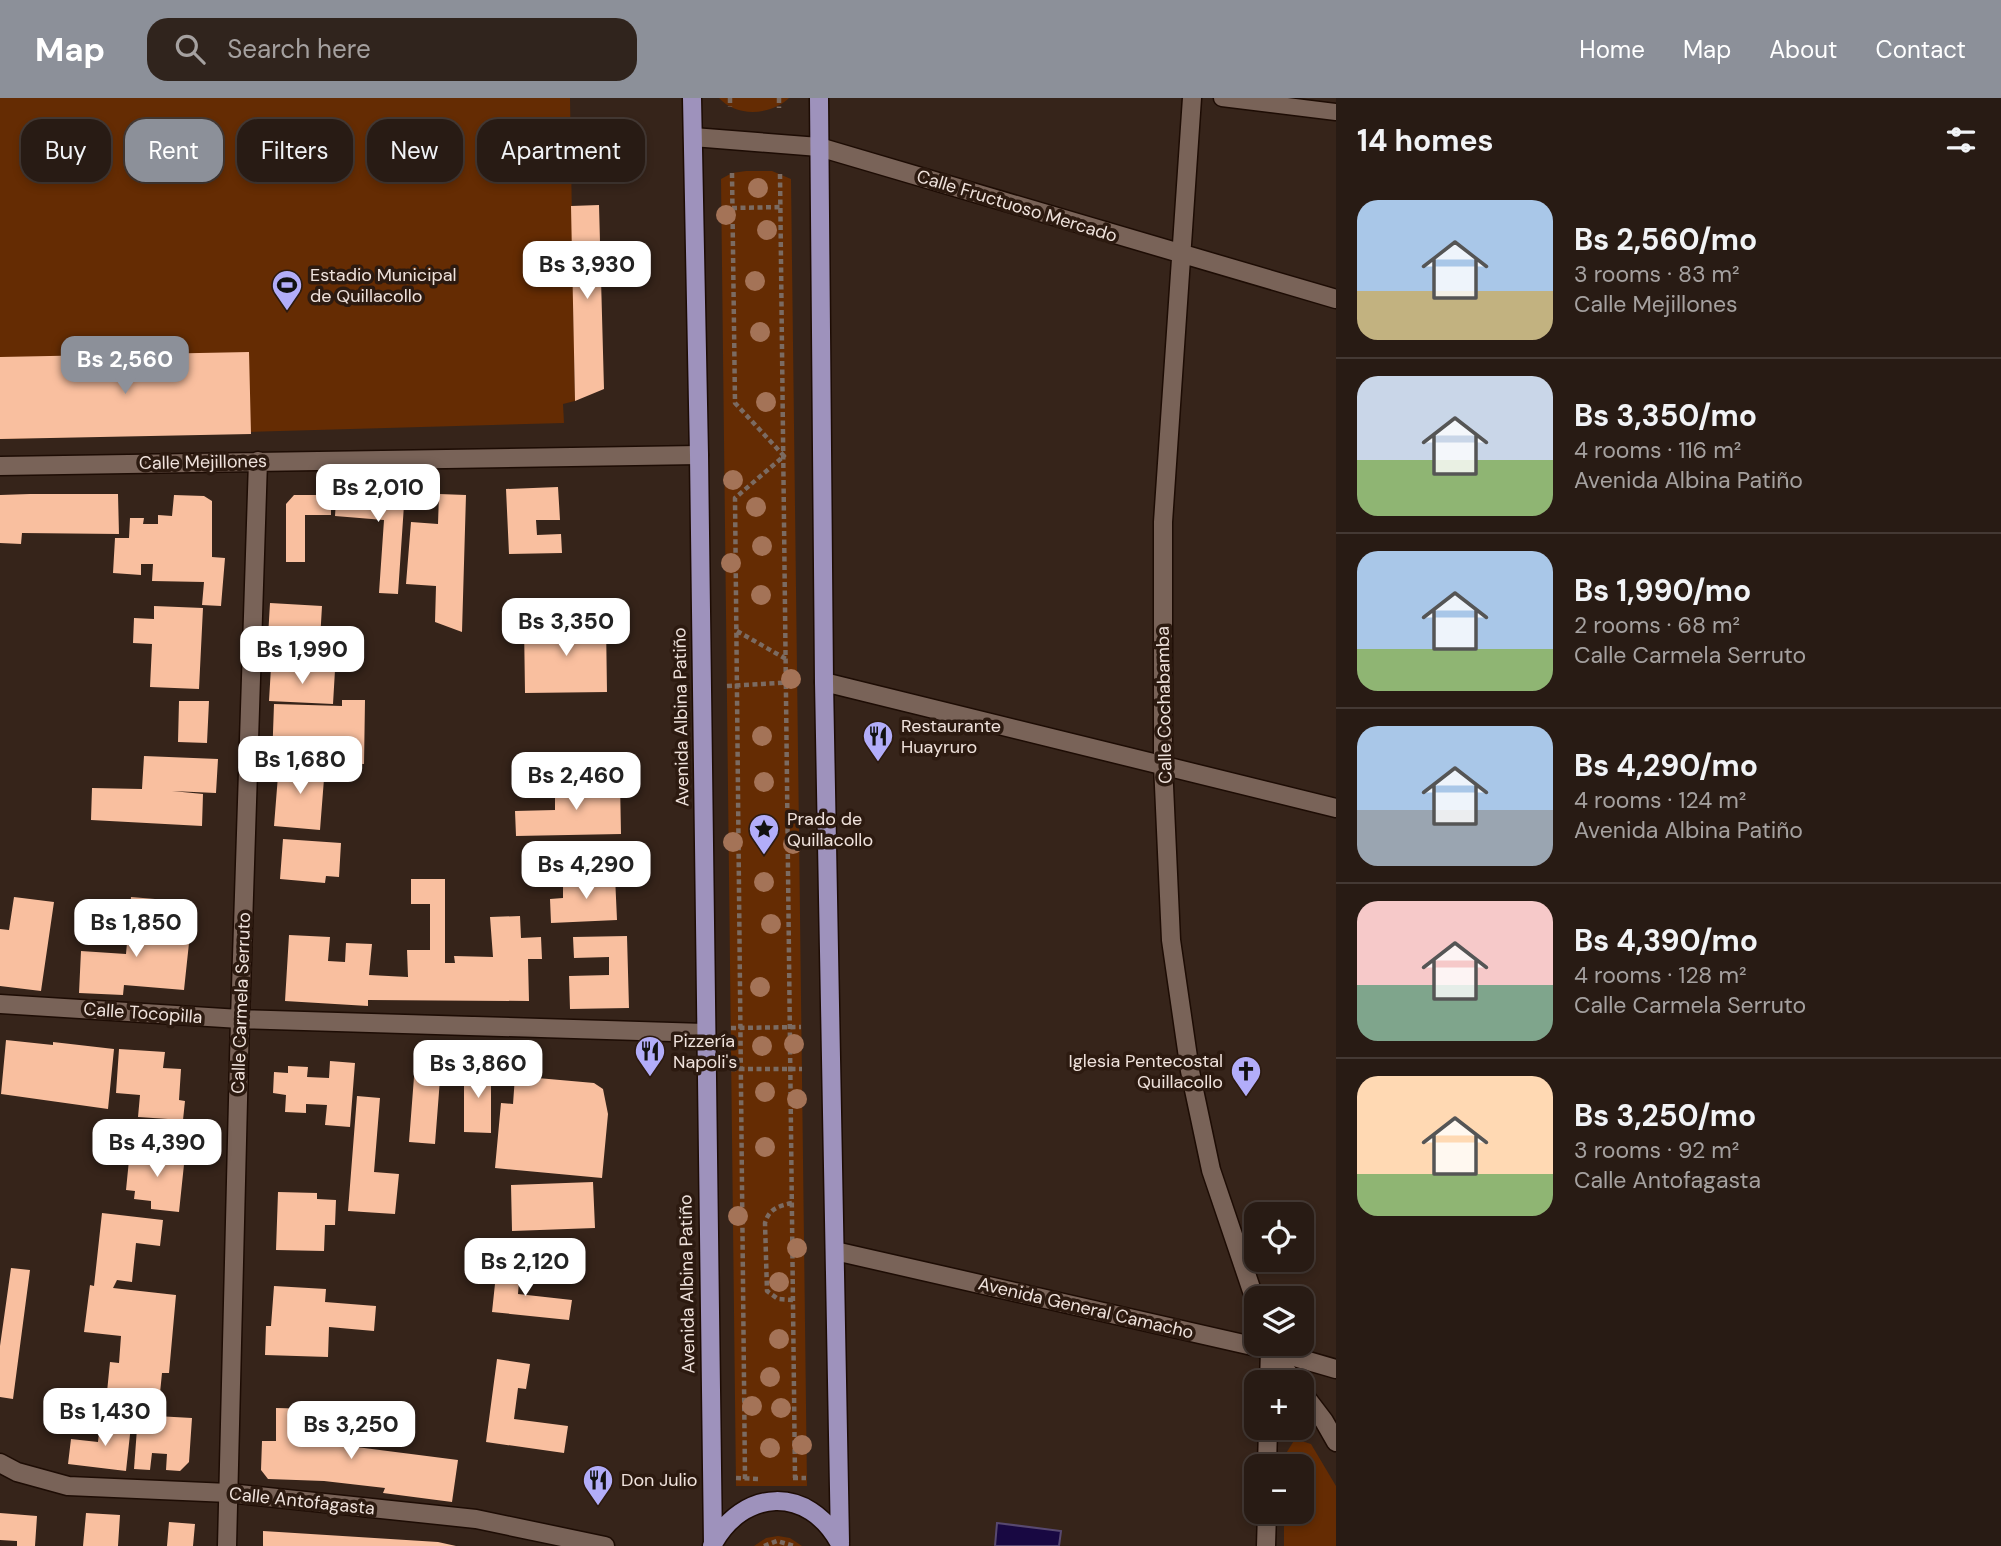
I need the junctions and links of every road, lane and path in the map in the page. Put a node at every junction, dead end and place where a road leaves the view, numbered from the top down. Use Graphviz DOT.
graph roads {
  1 [pos="692,98"];
  2 [pos="730,98"];
  3 [pos="779,98"];
  4 [pos="819,98"];
  5 [pos="1192,98"];
  6 [pos="1222,98"];
  7 [pos="730,107"];
  8 [pos="779,108"];
  9 [pos="1336,111"];
  10 [pos="693,138"];
  11 [pos="819,147"];
  12 [pos="732,173"];
  13 [pos="780,174"];
  14 [pos="781,207"];
  15 [pos="732,208"];
  16 [pos="1180,254"];
  17 [pos="1336,299"];
  18 [pos="699,455"];
  19 [pos="784,456"];
  20 [pos="258,461"];
  21 [pos="0,466"];
  22 [pos="737,631"];
  23 [pos="786,660"];
  24 [pos="797,682"];
  25 [pos="824,682"];
  26 [pos="786,683"];
  27 [pos="737,685"];
  28 [pos="727,686"];
  29 [pos="1164,764"];
  30 [pos="1336,808"];
  31 [pos="0,1004"];
  32 [pos="240,1019"];
  33 [pos="790,1027"];
  34 [pos="801,1027"];
  35 [pos="731,1028"];
  36 [pos="741,1028"];
  37 [pos="705,1033"];
  38 [pos="731,1069"];
  39 [pos="741,1069"];
  40 [pos="790,1069"];
  41 [pos="802,1069"];
  42 [pos="792,1203"];
  43 [pos="835,1251"];
  44 [pos="1250,1286"];
  45 [pos="793,1300"];
  46 [pos="1244,1341"];
  47 [pos="1296,1356"];
  48 [pos="1336,1369"];
  49 [pos="1314,1408"];
  50 [pos="1336,1442"];
  51 [pos="0,1463"];
  52 [pos="795,1478"];
  53 [pos="746,1479"];
  54 [pos="229,1493"];
  55 [pos="1266,1524"];
  56 [pos="840,1544"];
  57 [pos="713,1545"];
  58 [pos="227,1546"];
  59 [pos="605,1546"];
  60 [pos="764,1546"];
  61 [pos="794,1546"];
  62 [pos="1266,1546"];
  1 -- 10 [label="main road, Avenida Albina Patiño"];
  2 -- 7 [label="path"];
  3 -- 8 [label="path"];
  4 -- 11 [label="main road"];
  5 -- 16 [label="street, Calle Cochabamba"];
  6 -- 9 [label="lane"];
  10 -- 11 [label="street, Calle Fructuoso Mercado"];
  10 -- 18 [label="main road, Avenida Albina Patiño"];
  11 -- 16 [label="street, Calle Fructuoso Mercado"];
  11 -- 25 [label="main road"];
  12 -- 15 [label="path"];
  13 -- 14 [label="path"];
  14 -- 15 [label="path"];
  14 -- 19 [label="path"];
  15 -- 19 [label="path"];
  16 -- 17 [label="street, Calle Fructuoso Mercado"];
  16 -- 29 [label="street, Calle Cochabamba"];
  18 -- 20 [label="street, Calle Mejillones"];
  18 -- 37 [label="main road, Avenida Albina Patiño"];
  19 -- 22 [label="path"];
  19 -- 23 [label="path"];
  20 -- 21 [label="street, Calle Mejillones"];
  20 -- 32 [label="street, Calle Carmela Serruto"];
  22 -- 23 [label="path"];
  22 -- 27 [label="path"];
  23 -- 26 [label="path"];
  24 -- 26 [label="path"];
  25 -- 29 [label="street"];
  25 -- 43 [label="main road"];
  26 -- 27 [label="path"];
  26 -- 33 [label="path"];
  27 -- 28 [label="path"];
  27 -- 36 [label="path"];
  29 -- 30 [label="street"];
  29 -- 44 [label="street, Calle Cochabamba"];
  31 -- 32 [label="street, Calle Tocopilla"];
  32 -- 37 [label="street, Calle Tocopilla"];
  32 -- 54 [label="street, Calle Carmela Serruto"];
  33 -- 34 [label="path"];
  33 -- 36 [label="path"];
  33 -- 40 [label="path"];
  35 -- 36 [label="path"];
  36 -- 39 [label="path"];
  37 -- 57 [label="main road, Avenida Albina Patiño"];
  38 -- 39 [label="path"];
  39 -- 40 [label="path"];
  39 -- 53 [label="path"];
  40 -- 41 [label="path"];
  40 -- 42 [label="path"];
  42 -- 45 [label="path"];
  42 -- 45 [label="path"];
  43 -- 46 [label="street, Avenida General Camacho"];
  43 -- 56 [label="main road"];
  45 -- 52 [label="path"];
  47 -- 48 [label="street, Avenida General Camacho"];
  49 -- 50 [label="street"];
  51 -- 54 [label="street, Calle Antofagasta"];
  54 -- 58 [label="street, Calle Carmela Serruto"];
  54 -- 59 [label="street, Calle Antofagasta"];
  55 -- 62 [label="street"];
  56 -- 57 [label="main road"];
  60 -- 61 [label="path"];
}
